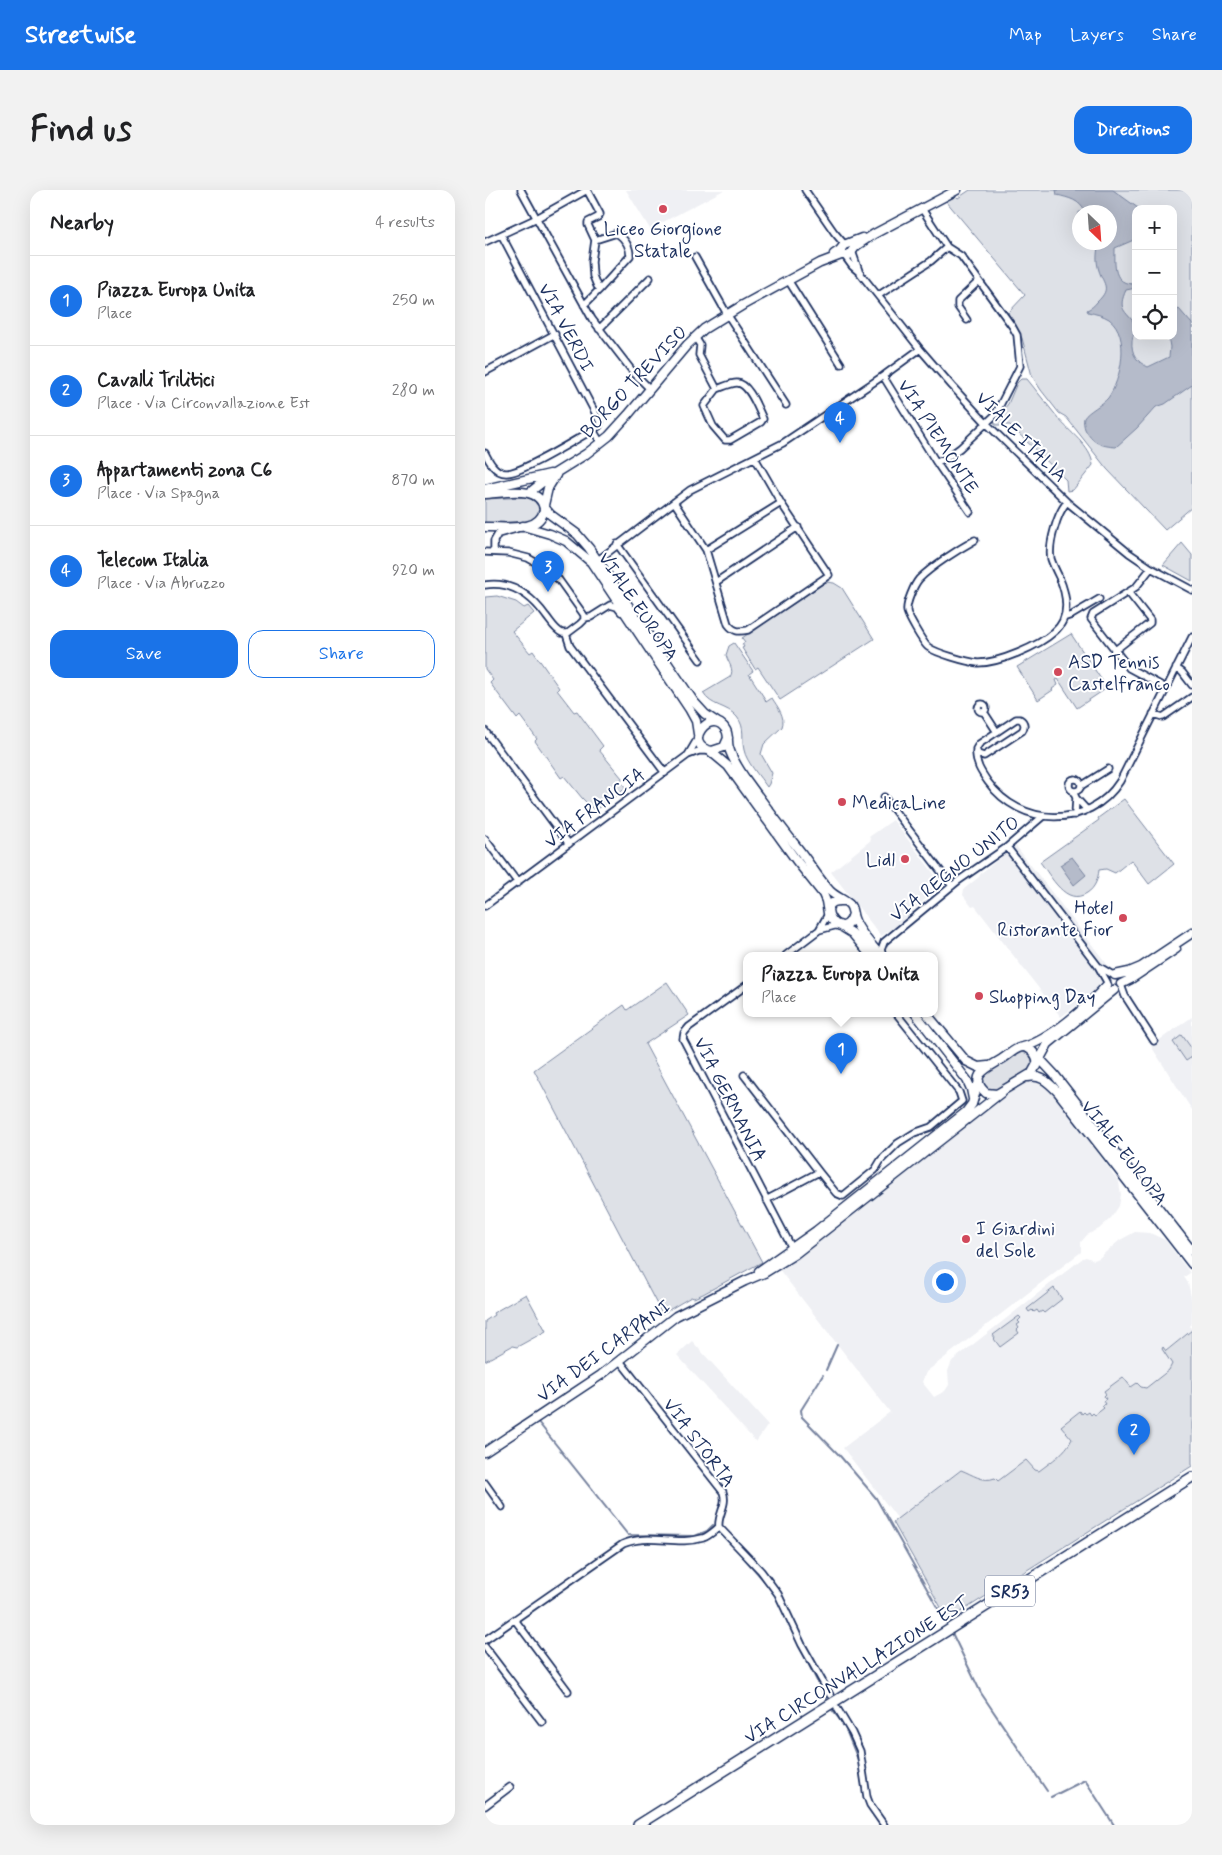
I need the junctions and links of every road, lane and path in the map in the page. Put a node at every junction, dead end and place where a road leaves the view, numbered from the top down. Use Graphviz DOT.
graph roads {
  1 [pos="521,190"];
  2 [pos="587,190"];
  3 [pos="805,190"];
  4 [pos="957,190"];
  5 [pos="529,205"];
  6 [pos="922,209"];
  7 [pos="537,218"];
  8 [pos="513,229"];
  9 [pos="502,236"];
  10 [pos="595,240"];
  11 [pos="485,242"];
  12 [pos="947,247"];
  13 [pos="846,250"];
  14 [pos="695,257"];
  15 [pos="650,278"];
  16 [pos="788,280"];
  17 [pos="979,281"];
  18 [pos="600,289"];
  19 [pos="879,296"];
  20 [pos="584,305"];
  21 [pos="727,314"];
  22 [pos="967,320"];
  23 [pos="599,329"];
  24 [pos="555,334"];
  25 [pos="695,337"];
  26 [pos="919,348"];
  27 [pos="841,364"];
  28 [pos="485,372"];
  29 [pos="883,376"];
  30 [pos="650,389"];
  31 [pos="717,389"];
  32 [pos="786,405"];
  33 [pos="987,424"];
  34 [pos="593,430"];
  35 [pos="601,443"];
  36 [pos="485,453"];
  37 [pos="755,458"];
  38 [pos="936,462"];
  39 [pos="562,470"];
  40 [pos="485,489"];
  41 [pos="547,492"];
  42 [pos="529,493"];
  43 [pos="485,494"];
  44 [pos="674,502"];
  45 [pos="1067,502"];
  46 [pos="781,503"];
  47 [pos="544,506"];
  48 [pos="970,512"];
  49 [pos="556,518"];
  50 [pos="522,526"];
  51 [pos="485,527"];
  52 [pos="798,527"];
  53 [pos="509,531"];
  54 [pos="546,533"];
  55 [pos="975,540"];
  56 [pos="617,544"];
  57 [pos="705,550"];
  58 [pos="494,551"];
  59 [pos="485,552"];
  60 [pos="598,560"];
  61 [pos="1151,568"];
  62 [pos="716,582"];
  63 [pos="485,584"];
  64 [pos="1192,590"];
  65 [pos="1129,592"];
  66 [pos="1099,599"];
  67 [pos="1065,617"];
  68 [pos="584,618"];
  69 [pos="566,634"];
  70 [pos="1192,637"];
  71 [pos="1115,651"];
  72 [pos="653,654"];
  73 [pos="699,660"];
  74 [pos="1176,668"];
  75 [pos="1192,685"];
  76 [pos="1166,688"];
  77 [pos="1192,697"];
  78 [pos="984,712"];
  79 [pos="1153,714"];
  80 [pos="718,723"];
  81 [pos="485,731"];
  82 [pos="997,732"];
  83 [pos="699,736"];
  84 [pos="728,738"];
  85 [pos="709,751"];
  86 [pos="976,751"];
  87 [pos="987,754"];
  88 [pos="688,755"];
  89 [pos="1108,769"];
  90 [pos="982,772"];
  91 [pos="665,773"];
  92 [pos="1081,786"];
  93 [pos="1073,791"];
  94 [pos="884,797"];
  95 [pos="1076,798"];
  96 [pos="1087,810"];
  97 [pos="1075,815"];
  98 [pos="1042,817"];
  99 [pos="485,839"];
  100 [pos="569,844"];
  101 [pos="1007,847"];
  102 [pos="518,883"];
  103 [pos="952,886"];
  104 [pos="843,901"];
  105 [pos="485,906"];
  106 [pos="828,913"];
  107 [pos="853,914"];
  108 [pos="838,925"];
  109 [pos="858,926"];
  110 [pos="819,930"];
  111 [pos="1192,933"];
  112 [pos="1192,939"];
  113 [pos="884,942"];
  114 [pos="790,952"];
  115 [pos="867,952"];
  116 [pos="879,952"];
  117 [pos="881,952"];
  118 [pos="1098,966"];
  119 [pos="1114,975"];
  120 [pos="1114,986"];
  121 [pos="743,988"];
  122 [pos="899,1017"];
  123 [pos="918,1017"];
  124 [pos="930,1017"];
  125 [pos="1155,1041"];
  126 [pos="1023,1047"];
  127 [pos="1045,1048"];
  128 [pos="1038,1060"];
  129 [pos="990,1065"];
  130 [pos="1054,1074"];
  131 [pos="744,1075"];
  132 [pos="1023,1078"];
  133 [pos="967,1080"];
  134 [pos="980,1086"];
  135 [pos="1002,1092"];
  136 [pos="973,1102"];
  137 [pos="819,1172"];
  138 [pos="766,1200"];
  139 [pos="841,1210"];
  140 [pos="815,1239"];
  141 [pos="796,1248"];
  142 [pos="1192,1251"];
  143 [pos="1192,1264"];
  144 [pos="745,1281"];
  145 [pos="620,1361"];
  146 [pos="485,1452"];
  147 [pos="1190,1478"];
  148 [pos="485,1483"];
  149 [pos="502,1507"];
  150 [pos="719,1527"];
  151 [pos="515,1620"];
  152 [pos="485,1640"];
  153 [pos="485,1647"];
  154 [pos="568,1691"];
  155 [pos="830,1695"];
  156 [pos="837,1708"];
  157 [pos="542,1722"];
  158 [pos="510,1787"];
  159 [pos="485,1806"];
  160 [pos="638,1825"];
  161 [pos="884,1825"];
  1 -- 5 [label="street"];
  2 -- 7 [label="street"];
  2 -- 10 [label="street"];
  3 -- 13 [label="street, VIALE ITALIA"];
  4 -- 6 [label="street, BORGO TREVISO"];
  5 -- 7 [label="street"];
  5 -- 8 [label="street"];
  6 -- 12 [label="street"];
  6 -- 13 [label="street, BORGO TREVISO"];
  7 -- 8 [label="street"];
  7 -- 20 [label="street"];
  8 -- 9 [label="street"];
  9 -- 11 [label="street"];
  9 -- 24 [label="street, VIA VERDI"];
  10 -- 18 [label="street"];
  10 -- 18 [label="street"];
  12 -- 17 [label="street"];
  12 -- 19 [label="street"];
  13 -- 16 [label="street, BORGO TREVISO"];
  13 -- 19 [label="street, VIALE ITALIA"];
  14 -- 21 [label="street"];
  15 -- 23 [label="street"];
  16 -- 21 [label="street, BORGO TREVISO"];
  16 -- 27 [label="street"];
  17 -- 22 [label="street"];
  17 -- 33 [label="street"];
  18 -- 20 [label="street"];
  19 -- 26 [label="street, VIALE ITALIA"];
  20 -- 23 [label="street"];
  21 -- 25 [label="street, BORGO TREVISO"];
  21 -- 32 [label="street"];
  23 -- 30 [label="street"];
  24 -- 28 [label="street"];
  24 -- 34 [label="street, VIA VERDI"];
  25 -- 30 [label="street, BORGO TREVISO"];
  25 -- 31 [label="street"];
  26 -- 29 [label="street"];
  26 -- 33 [label="street, VIALE ITALIA"];
  29 -- 37 [label="street"];
  29 -- 38 [label="street, VIA PIEMONTE"];
  30 -- 35 [label="street, BORGO TREVISO"];
  31 -- 31 [label="street"];
  33 -- 38 [label="street"];
  33 -- 45 [label="street, VIALE ITALIA"];
  34 -- 35 [label="street"];
  34 -- 36 [label="street"];
  35 -- 39 [label="street, BORGO TREVISO"];
  37 -- 44 [label="street"];
  37 -- 46 [label="street"];
  38 -- 48 [label="street, VIA PIEMONTE"];
  39 -- 40 [label="street"];
  39 -- 41 [label="street, BORGO TREVISO"];
  39 -- 42 [label="street, BORGO TREVISO"];
  41 -- 47 [label="street, BORGO TREVISO"];
  41 -- 49 [label="street"];
  42 -- 43 [label="street"];
  42 -- 47 [label="street, VIALE EUROPA"];
  44 -- 56 [label="street"];
  44 -- 57 [label="street"];
  45 -- 61 [label="street, VIALE ITALIA"];
  45 -- 67 [label="street"];
  46 -- 52 [label="street"];
  46 -- 57 [label="street"];
  47 -- 49 [label="street, VIALE EUROPA"];
  47 -- 50 [label="street"];
  49 -- 60 [label="street, VIALE EUROPA"];
  50 -- 51 [label="street"];
  50 -- 53 [label="street"];
  50 -- 54 [label="street, VIALE EUROPA"];
  52 -- 62 [label="street"];
  52 -- 62 [label="street"];
  53 -- 54 [label="street"];
  53 -- 58 [label="street"];
  54 -- 72 [label="street, VIALE EUROPA"];
  55 -- 67 [label="street"];
  56 -- 60 [label="street"];
  56 -- 73 [label="street"];
  57 -- 62 [label="street"];
  58 -- 59 [label="street"];
  58 -- 68 [label="street"];
  60 -- 80 [label="street, VIALE EUROPA"];
  61 -- 64 [label="street, VIALE ITALIA"];
  61 -- 65 [label="street"];
  63 -- 69 [label="street"];
  65 -- 71 [label="street"];
  65 -- 71 [label="street"];
  66 -- 67 [label="street"];
  68 -- 69 [label="street"];
  68 -- 72 [label="street"];
  69 -- 91 [label="street"];
  70 -- 74 [label="street"];
  71 -- 76 [label="street"];
  72 -- 83 [label="street, VIALE EUROPA"];
  74 -- 75 [label="street"];
  74 -- 76 [label="street"];
  76 -- 79 [label="street"];
  77 -- 79 [label="street"];
  78 -- 82 [label="street"];
  79 -- 96 [label="street"];
  80 -- 83 [label="street"];
  80 -- 84 [label="street, VIALE EUROPA"];
  81 -- 100 [label="street"];
  82 -- 86 [label="street"];
  82 -- 87 [label="street"];
  83 -- 85 [label="street, VIALE EUROPA"];
  83 -- 88 [label="street, VIA FRANCIA"];
  84 -- 85 [label="street"];
  84 -- 104 [label="street, VIALE EUROPA"];
  85 -- 88 [label="street, VIA FRANCIA"];
  85 -- 106 [label="street, VIALE EUROPA"];
  86 -- 87 [label="street"];
  86 -- 90 [label="street"];
  87 -- 90 [label="street"];
  88 -- 91 [label="street, VIA FRANCIA"];
  89 -- 92 [label="street"];
  90 -- 98 [label="street"];
  91 -- 100 [label="street, VIA FRANCIA"];
  92 -- 93 [label="street"];
  92 -- 93 [label="street"];
  93 -- 95 [label="street"];
  94 -- 103 [label="street"];
  95 -- 96 [label="street"];
  95 -- 97 [label="street"];
  96 -- 97 [label="street"];
  97 -- 98 [label="street"];
  98 -- 101 [label="street, VIA REGNO UNITO"];
  99 -- 102 [label="street"];
  100 -- 102 [label="street, VIA FRANCIA"];
  101 -- 103 [label="street, VIA REGNO UNITO"];
  101 -- 118 [label="street"];
  102 -- 105 [label="street, VIA FRANCIA"];
  103 -- 113 [label="street, VIA REGNO UNITO"];
  104 -- 106 [label="street"];
  104 -- 107 [label="street, VIALE EUROPA"];
  106 -- 108 [label="street, VIALE EUROPA"];
  106 -- 110 [label="street"];
  107 -- 108 [label="street"];
  107 -- 109 [label="street, VIALE EUROPA"];
  108 -- 110 [label="street"];
  108 -- 115 [label="street, VIALE EUROPA"];
  109 -- 113 [label="street, VIA REGNO UNITO"];
  109 -- 116 [label="street, VIALE EUROPA"];
  110 -- 114 [label="street"];
  111 -- 119 [label="street"];
  112 -- 120 [label="street"];
  113 -- 117 [label="street, VIA REGNO UNITO"];
  118 -- 119 [label="street"];
  118 -- 120 [label="street"];
  119 -- 120 [label="street"];
  119 -- 120 [label="street"];
  120 -- 125 [label="street"];
  120 -- 126 [label="street"];
  120 -- 127 [label="street"];
  121 -- 138 [label="street, VIA GERMANIA"];
  122 -- 137 [label="street"];
  123 -- 133 [label="street"];
  124 -- 129 [label="street"];
  126 -- 128 [label="street, VIALE EUROPA"];
  126 -- 129 [label="street"];
  127 -- 128 [label="street"];
  127 -- 130 [label="street"];
  128 -- 130 [label="street, VIALE EUROPA"];
  128 -- 132 [label="street, VIA DEI CARPANI"];
  129 -- 134 [label="street, VIA DEI CARPANI"];
  130 -- 142 [label="street, VIALE EUROPA"];
  131 -- 137 [label="street"];
  132 -- 135 [label="street, VIA DEI CARPANI"];
  132 -- 143 [label="street, VIALE EUROPA"];
  133 -- 134 [label="street"];
  133 -- 136 [label="street"];
  134 -- 135 [label="street"];
  134 -- 136 [label="street, VIA DEI CARPANI"];
  135 -- 140 [label="street, VIA DEI CARPANI"];
  136 -- 139 [label="street, VIA DEI CARPANI"];
  137 -- 138 [label="street"];
  138 -- 141 [label="street, VIA GERMANIA"];
  139 -- 140 [label="street, VIA DEI CARPANI"];
  139 -- 141 [label="street, VIA DEI CARPANI"];
  140 -- 141 [label="street, VIA DEI CARPANI"];
  141 -- 144 [label="street, VIA DEI CARPANI"];
  141 -- 144 [label="street, VIA DEI CARPANI"];
  144 -- 145 [label="street, VIA DEI CARPANI"];
  145 -- 146 [label="street, VIA DEI CARPANI"];
  145 -- 150 [label="street, VIA STORTA"];
  147 -- 160 [label="main road, VIA CIRCONVALLAZIONE EST / SR53"];
  148 -- 149 [label="street"];
  150 -- 151 [label="street"];
  150 -- 155 [label="street"];
  151 -- 152 [label="street"];
  151 -- 154 [label="street"];
  153 -- 157 [label="street"];
  156 -- 161 [label="street"];
  158 -- 159 [label="street"];
}
